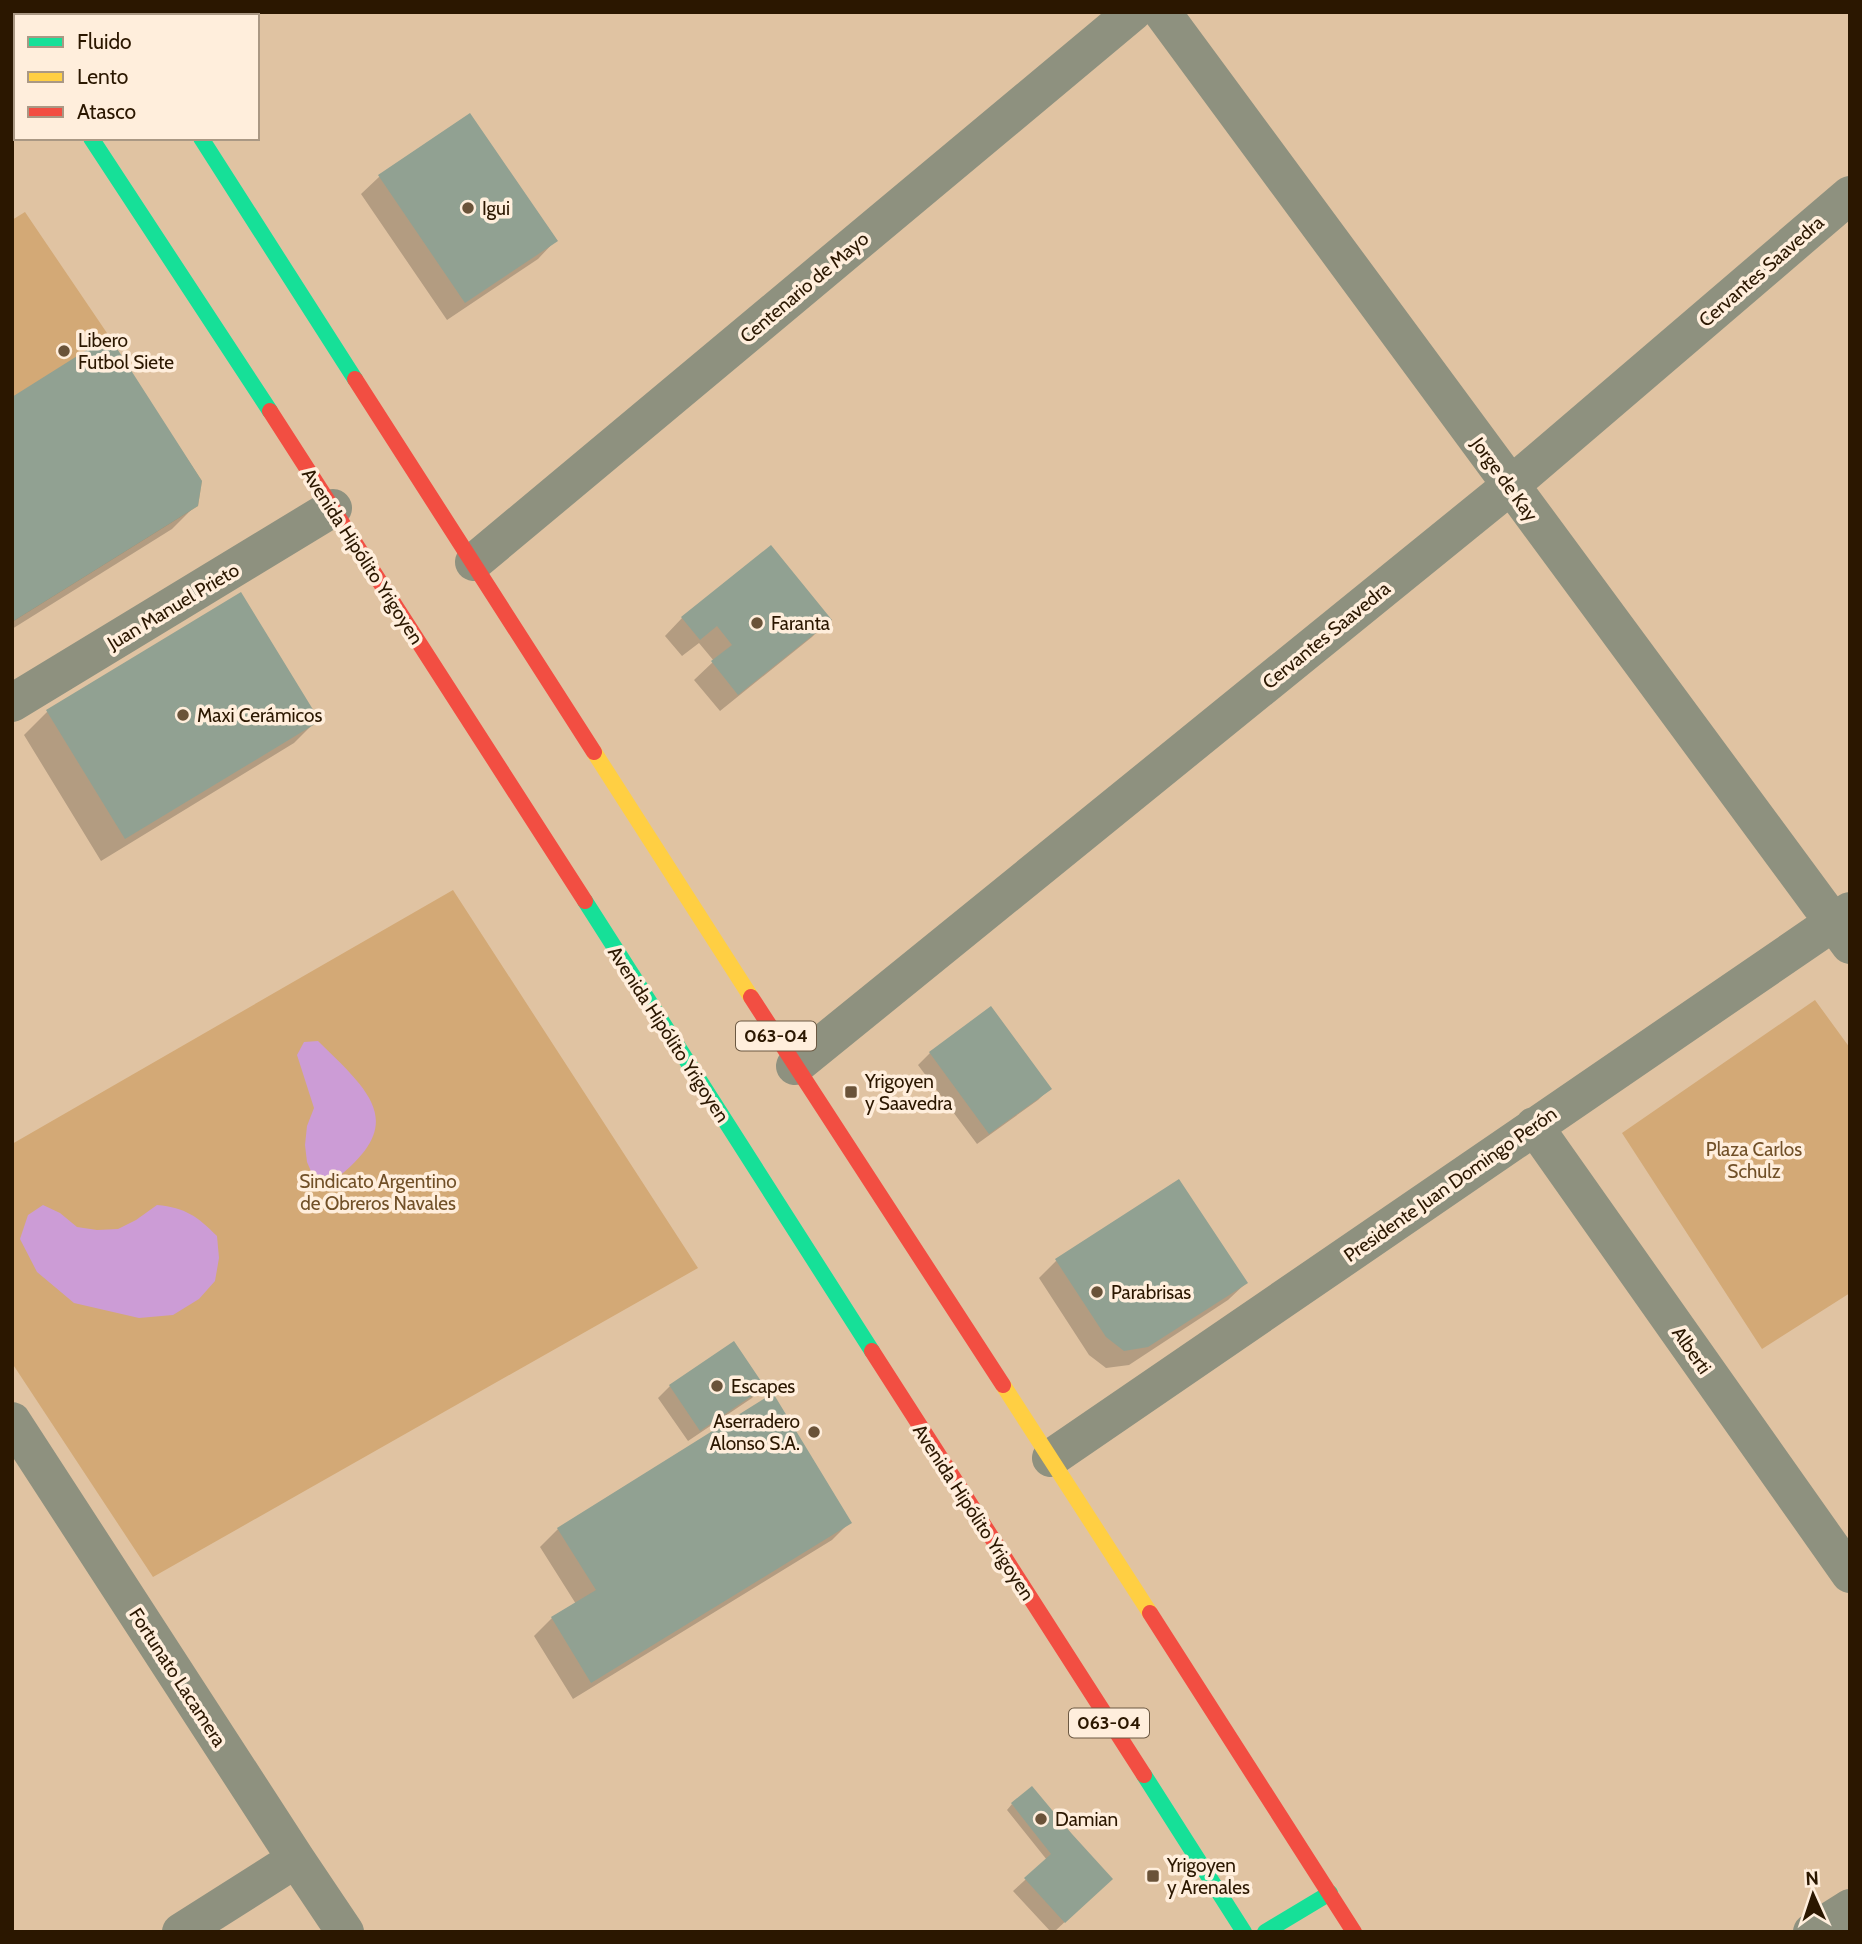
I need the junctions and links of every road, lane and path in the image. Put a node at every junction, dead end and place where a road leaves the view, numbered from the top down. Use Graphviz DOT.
graph roads {
  1 [pos="1133,12"];
  2 [pos="1162,12"];
  3 [pos="92,140"];
  4 [pos="202,140"];
  5 [pos="1850,195"];
  6 [pos="1510,486"];
  7 [pos="333,508"];
  8 [pos="474,562"];
  9 [pos="12,703"];
  10 [pos="1844,926"];
  11 [pos="795,1066"];
  12 [pos="1534,1126"];
  13 [pos="12,1421"];
  14 [pos="1051,1458"];
  15 [pos="1850,1574"];
  16 [pos="296,1859"];
  17 [pos="1330,1893"];
  18 [pos="1850,1908"];
  19 [pos="181,1932"];
  20 [pos="345,1932"];
  21 [pos="1244,1932"];
  22 [pos="1265,1932"];
  23 [pos="1354,1932"];
  24 [pos="1812,1932"];
  1 -- 8 [label="street, Centenario de Mayo"];
  2 -- 6 [label="street, Jorge de Kay"];
  3 -- 7 [label="main road, Avenida Hipólito Yrigoyen / 063-04"];
  4 -- 8 [label="main road, 063-04"];
  5 -- 6 [label="street, Cervantes Saavedra"];
  6 -- 10 [label="street, Jorge de Kay"];
  6 -- 11 [label="street, Cervantes Saavedra"];
  7 -- 9 [label="street, Juan Manuel Prieto"];
  7 -- 21 [label="main road, Avenida Hipólito Yrigoyen / 063-04"];
  8 -- 11 [label="main road, 063-04"];
  10 -- 12 [label="street, Presidente Juan Domingo Perón"];
  11 -- 14 [label="main road, 063-04"];
  12 -- 14 [label="street, Presidente Juan Domingo Perón"];
  12 -- 15 [label="street, Alberti"];
  13 -- 16 [label="street, Fortunato Lacamera"];
  14 -- 17 [label="main road, 063-04"];
  16 -- 19 [label="street"];
  16 -- 20 [label="street, Fortunato Lacamera"];
  17 -- 22 [label="main road"];
  17 -- 23 [label="main road, 063-04"];
  18 -- 24 [label="street"];
}
